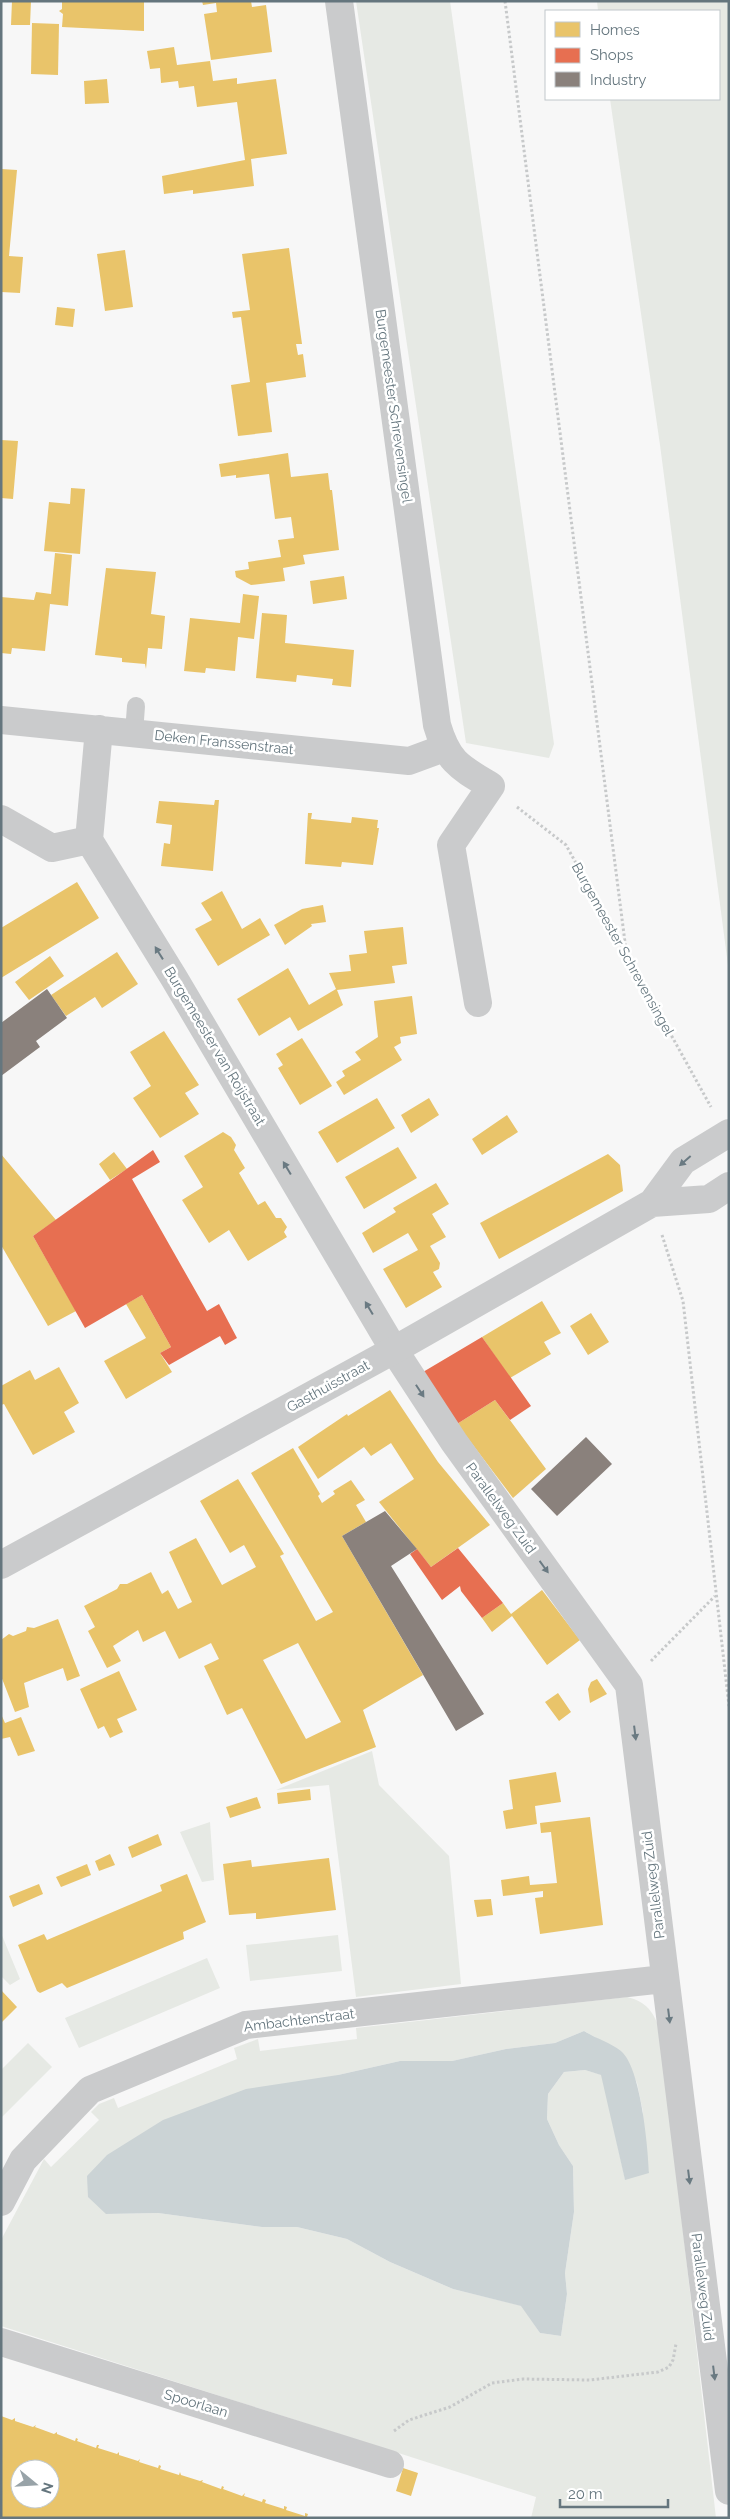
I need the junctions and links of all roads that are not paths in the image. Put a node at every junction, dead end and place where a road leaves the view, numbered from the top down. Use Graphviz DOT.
graph roads {
  1 [pos="339,1"];
  2 [pos="136,706"];
  3 [pos="1,720"];
  4 [pos="99,729"];
  5 [pos="134,733"];
  6 [pos="444,748"];
  7 [pos="1,819"];
  8 [pos="89,840"];
  9 [pos="478,1003"];
  10 [pos="728,1134"];
  11 [pos="729,1186"];
  12 [pos="652,1203"];
  13 [pos="394,1350"];
  14 [pos="1,1565"];
  15 [pos="664,1979"];
  16 [pos="1,2202"];
  17 [pos="1,2342"];
  18 [pos="390,2464"];
  19 [pos="729,2492"];
  1 -- 6 [label="street, Burgemeester Schrevensingel"];
  2 -- 5 [label="lane"];
  3 -- 4 [label="street, Deken Franssenstraat"];
  4 -- 5 [label="street, Deken Franssenstraat"];
  4 -- 8 [label="street"];
  5 -- 6 [label="street, Deken Franssenstraat"];
  6 -- 9 [label="street, Burgemeester Schrevensingel"];
  7 -- 8 [label="street"];
  13 -- 8 [label="street, Burgemeester van Roijstraat, one-way"];
  10 -- 12 [label="street, Gasthuisstraat, one-way"];
  11 -- 12 [label="street, Gasthuisstraat"];
  12 -- 13 [label="street, Gasthuisstraat"];
  13 -- 14 [label="street, Gasthuisstraat"];
  13 -- 15 [label="street, Parallelweg Zuid, one-way"];
  15 -- 16 [label="street, Ambachtenstraat"];
  15 -- 19 [label="street, Parallelweg Zuid, one-way"];
  17 -- 18 [label="street, Spoorlaan"];
}
